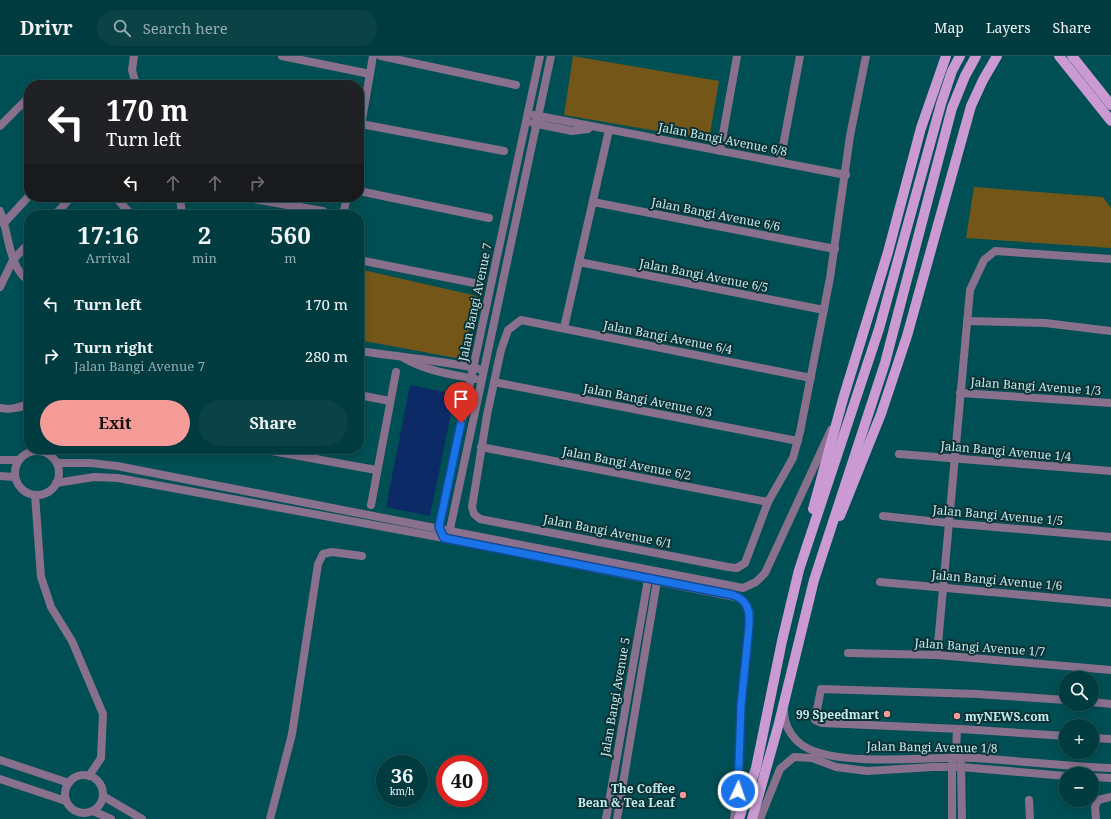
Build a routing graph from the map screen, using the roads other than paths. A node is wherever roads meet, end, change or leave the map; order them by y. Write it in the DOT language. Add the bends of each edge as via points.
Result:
graph roads {
  1 [pos="134,56"];
  2 [pos="282,56"];
  3 [pos="373,56"];
  4 [pos="381,56"];
  5 [pos="540,56"];
  6 [pos="552,56"];
  7 [pos="737,56"];
  8 [pos="800,56"];
  9 [pos="866,56"];
  10 [pos="946,56"];
  11 [pos="960,56"];
  12 [pos="976,56"];
  13 [pos="1059,56"];
  14 [pos="1072,56"];
  15 [pos="997,58"];
  16 [pos="370,74"];
  17 [pos="135,80"];
  18 [pos="516,85"];
  19 [pos="24,103"];
  20 [pos="1111,105"];
  21 [pos="364,107"];
  22 [pos="527,118"];
  23 [pos="538,120"];
  24 [pos="1111,121"];
  25 [pos="364,125"];
  26 [pos="0,126"];
  27 [pos="609,130"];
  28 [pos="504,151"];
  29 [pos="720,151"];
  30 [pos="780,162"];
  31 [pos="846,175"];
  32 [pos="364,192"];
  33 [pos="24,201"];
  34 [pos="67,202"];
  35 [pos="120,202"];
  36 [pos="271,202"];
  37 [pos="593,202"];
  38 [pos="59,210"];
  39 [pos="127,210"];
  40 [pos="317,210"];
  41 [pos="0,211"];
  42 [pos="489,218"];
  43 [pos="2,222"];
  44 [pos="24,248"];
  45 [pos="834,249"];
  46 [pos="1111,259"];
  47 [pos="13,260"];
  48 [pos="364,261"];
  49 [pos="579,262"];
  50 [pos="24,274"];
  51 [pos="474,283"];
  52 [pos="0,287"];
  53 [pos="824,310"];
  54 [pos="967,321"];
  55 [pos="564,328"];
  56 [pos="1111,331"];
  57 [pos="364,352"];
  58 [pos="403,358"];
  59 [pos="473,367"];
  60 [pos="484,370"];
  61 [pos="396,372"];
  62 [pos="471,378"];
  63 [pos="811,378"];
  64 [pos="482,381"];
  65 [pos="494,382"];
  66 [pos="960,393"];
  67 [pos="364,396"];
  68 [pos="843,399"];
  69 [pos="390,401"];
  70 [pos="1111,403"];
  71 [pos="24,406"];
  72 [pos="0,408"];
  73 [pos="798,441"];
  74 [pos="481,447"];
  75 [pos="24,454"];
  76 [pos="288,454"];
  77 [pos="899,454"];
  78 [pos="55,456"];
  79 [pos="0,460"];
  80 [pos="19,460"];
  81 [pos="954,460"];
  82 [pos="376,470"];
  83 [pos="1111,471"];
  84 [pos="0,476"];
  85 [pos="15,477"];
  86 [pos="56,483"];
  87 [pos="35,495"];
  88 [pos="768,502"];
  89 [pos="371,505"];
  90 [pos="883,516"];
  91 [pos="948,523"];
  92 [pos="439,527"];
  93 [pos="450,529"];
  94 [pos="1111,536"];
  95 [pos="444,538"];
  96 [pos="362,556"];
  97 [pos="650,570"];
  98 [pos="799,570"];
  99 [pos="659,572"];
  100 [pos="648,579"];
  101 [pos="657,580"];
  102 [pos="814,580"];
  103 [pos="880,582"];
  104 [pos="943,587"];
  105 [pos="1111,603"];
  106 [pos="848,653"];
  107 [pos="937,655"];
  108 [pos="1111,670"];
  109 [pos="1059,700"];
  110 [pos="1099,703"];
  111 [pos="784,704"];
  112 [pos="1111,704"];
  113 [pos="957,729"];
  114 [pos="1059,736"];
  115 [pos="1099,738"];
  116 [pos="1111,739"];
  117 [pos="957,756"];
  118 [pos="0,760"];
  119 [pos="952,767"];
  120 [pos="961,768"];
  121 [pos="1111,768"];
  122 [pos="1059,775"];
  123 [pos="89,776"];
  124 [pos="1099,778"];
  125 [pos="1111,778"];
  126 [pos="0,779"];
  127 [pos="69,783"];
  128 [pos="103,796"];
  129 [pos="1111,797"];
  130 [pos="1030,800"];
  131 [pos="66,801"];
  132 [pos="93,811"];
  133 [pos="111,819"];
  134 [pos="142,819"];
  135 [pos="270,819"];
  136 [pos="606,819"];
  137 [pos="617,819"];
  138 [pos="734,819"];
  139 [pos="739,819"];
  140 [pos="752,819"];
  141 [pos="760,819"];
  142 [pos="952,819"];
  143 [pos="962,819"];
  144 [pos="1030,819"];
  145 [pos="1096,819"];
  1 -- 17 [label="street" via="132,70"];
  2 -- 16 [label="street"];
  3 -- 16 [label="street"];
  4 -- 18 [label="street"];
  5 -- 22 [label="street, Jalan Bangi Avenue 7"];
  6 -- 23 [label="street, Jalan Bangi Avenue 7"];
  7 -- 29 [label="street"];
  8 -- 30 [label="street"];
  9 -- 31 [label="street" via="850,136"];
  10 -- 68 [label="main road" via="921,128 888,252"];
  11 -- 98 [label="main road" via="952,70 941,104 879,329"];
  12 -- 102 [label="main road" via="952,108 886,363"];
  13 -- 24 [label="main road"];
  14 -- 20 [label="main road"];
  15 -- 102 [label="main road" via="980,86 965,125 920,292 887,396"];
  16 -- 21 [label="street"];
  19 -- 26 [label="street"];
  22 -- 23 [label="street, Jalan Bangi Avenue 6/8"];
  22 -- 59 [label="street, Jalan Bangi Avenue 7"];
  23 -- 27 [label="street, Jalan Bangi Avenue 6/8"];
  23 -- 60 [label="street, Jalan Bangi Avenue 7"];
  25 -- 28 [label="street"];
  27 -- 29 [label="street, Jalan Bangi Avenue 6/8"];
  27 -- 37 [label="street"];
  29 -- 30 [label="street, Jalan Bangi Avenue 6/8"];
  30 -- 31 [label="street, Jalan Bangi Avenue 6/8"];
  31 -- 45 [label="street"];
  32 -- 42 [label="street"];
  33 -- 43 [label="street"];
  34 -- 38 [label="street"];
  35 -- 39 [label="street"];
  36 -- 40 [label="street"];
  37 -- 45 [label="street, Jalan Bangi Avenue 6/6"];
  37 -- 49 [label="street"];
  41 -- 43 [label="street"];
  43 -- 47 [label="street"];
  44 -- 47 [label="street"];
  45 -- 53 [label="street"];
  46 -- 54 [label="street" via="995,251 984,260 970,290"];
  47 -- 50 [label="street"];
  47 -- 52 [label="street"];
  48 -- 51 [label="street"];
  49 -- 53 [label="street, Jalan Bangi Avenue 6/5"];
  49 -- 55 [label="street"];
  53 -- 63 [label="street"];
  54 -- 56 [label="street" via="1046,323"];
  54 -- 66 [label="street"];
  55 -- 63 [label="street, Jalan Bangi Avenue 6/4"];
  55 -- 65 [label="street, Jalan Bangi Avenue 6/4" via="521,320 508,330"];
  57 -- 58 [label="street"];
  58 -- 59 [label="street"];
  58 -- 62 [label="street" via="416,365"];
  59 -- 60 [label="street"];
  59 -- 62 [label="street, Jalan Bangi Avenue 7"];
  60 -- 64 [label="street, Jalan Bangi Avenue 7"];
  61 -- 69 [label="street"];
  62 -- 64 [label="street"];
  62 -- 92 [label="street, Jalan Bangi Avenue 7"];
  63 -- 73 [label="street"];
  64 -- 93 [label="street, Jalan Bangi Avenue 7"];
  65 -- 73 [label="street, Jalan Bangi Avenue 6/3"];
  65 -- 74 [label="street"];
  66 -- 70 [label="street, Jalan Bangi Avenue 1/3"];
  66 -- 81 [label="street"];
  67 -- 69 [label="street"];
  68 -- 98 [label="main road"];
  68 -- 99 [label="street" via="816,463 760,579 751,585 735,587"];
  69 -- 82 [label="street"];
  71 -- 72 [label="street"];
  73 -- 88 [label="street" via="793,458"];
  74 -- 88 [label="street, Jalan Bangi Avenue 6/2"];
  74 -- 88 [label="street, Jalan Bangi Avenue 6/1" via="472,507 474,514 480,519 728,567 737,568 745,563"];
  75 -- 80 [label="street"];
  76 -- 82 [label="street"];
  77 -- 81 [label="street, Jalan Bangi Avenue 1/4"];
  78 -- 86 [label="street" via="59,473"];
  78 -- 92 [label="street"];
  79 -- 80 [label="street"];
  80 -- 85 [label="street" via="15,468"];
  81 -- 83 [label="street, Jalan Bangi Avenue 1/4"];
  81 -- 91 [label="street"];
  82 -- 89 [label="street"];
  84 -- 85 [label="street"];
  85 -- 87 [label="street" via="20,487"];
  86 -- 87 [label="street" via="47,492"];
  86 -- 95 [label="street" via="94,477 118,478"];
  87 -- 123 [label="street" via="41,577 51,607 72,641 103,714 101,758"];
  90 -- 91 [label="street, Jalan Bangi Avenue 1/5"];
  91 -- 94 [label="street, Jalan Bangi Avenue 1/5"];
  91 -- 104 [label="street"];
  92 -- 93 [label="street"];
  92 -- 95 [label="street"];
  93 -- 95 [label="street, Jalan Bangi Avenue 7"];
  93 -- 97 [label="street"];
  95 -- 100 [label="street"];
  96 -- 135 [label="street" via="332,552 323,554 318,564 292,734"];
  97 -- 99 [label="street"];
  97 -- 100 [label="street, Jalan Bangi Avenue 5"];
  98 -- 139 [label="main road" via="756,768"];
  99 -- 101 [label="street, Jalan Bangi Avenue 5"];
  100 -- 101 [label="street"];
  100 -- 136 [label="street, Jalan Bangi Avenue 5"];
  101 -- 137 [label="street, Jalan Bangi Avenue 5"];
  101 -- 138 [label="street" via="740,598 750,613 741,706 739,782"];
  102 -- 111 [label="main road"];
  103 -- 104 [label="street, Jalan Bangi Avenue 1/6"];
  104 -- 105 [label="street, Jalan Bangi Avenue 1/6"];
  104 -- 107 [label="street"];
  106 -- 107 [label="street, Jalan Bangi Avenue 1/7"];
  107 -- 108 [label="street, Jalan Bangi Avenue 1/7"];
  109 -- 113 [label="street, Jalan Bangi Avenue 1/8" via="821,689 815,720 822,723"];
  110 -- 112 [label="street"];
  111 -- 117 [label="street, Jalan Bangi Avenue 1/8" via="784,720 792,736 800,744 825,754 865,758"];
  111 -- 140 [label="main road"];
  113 -- 114 [label="street, Jalan Bangi Avenue 1/8"];
  113 -- 117 [label="street"];
  115 -- 116 [label="street"];
  117 -- 119 [label="street"];
  117 -- 120 [label="street"];
  117 -- 121 [label="street, Jalan Bangi Avenue 1/8"];
  118 -- 127 [label="street"];
  119 -- 120 [label="street, Jalan Bangi Avenue 1/8"];
  119 -- 141 [label="street, Jalan Bangi Avenue 1/8" via="867,771 836,767 803,756 794,758 780,769"];
  119 -- 142 [label="street"];
  120 -- 122 [label="street, Jalan Bangi Avenue 1/8"];
  120 -- 143 [label="street"];
  123 -- 127 [label="street" via="78,776"];
  123 -- 128 [label="street" via="101,786"];
  124 -- 125 [label="street"];
  126 -- 131 [label="street"];
  127 -- 131 [label="street" via="65,791"];
  128 -- 132 [label="street"];
  128 -- 134 [label="street"];
  129 -- 145 [label="street" via="1098,800 1095,807"];
  130 -- 144 [label="street"];
  131 -- 132 [label="street" via="77,812"];
  132 -- 133 [label="street"];
}
